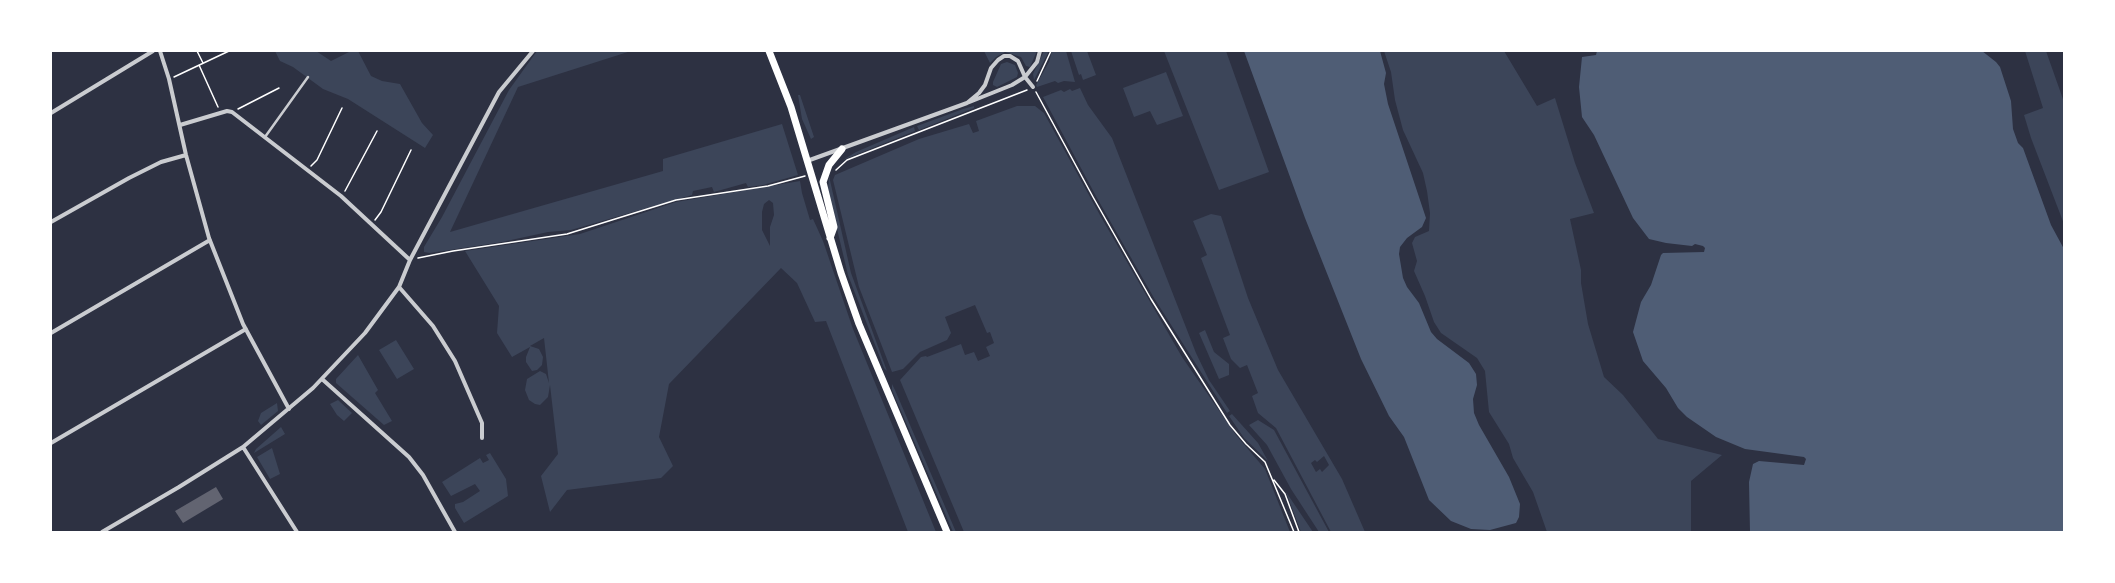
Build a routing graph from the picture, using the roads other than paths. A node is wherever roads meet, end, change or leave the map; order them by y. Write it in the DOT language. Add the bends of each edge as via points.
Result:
graph roads {
  1 [pos="153,51"];
  2 [pos="160,51"];
  3 [pos="533,51"];
  4 [pos="769,51"];
  5 [pos="1040,51"];
  6 [pos="308,77"];
  7 [pos="1025,78"];
  8 [pos="1034,87"];
  9 [pos="967,103"];
  10 [pos="51,113"];
  11 [pos="180,125"];
  12 [pos="265,137"];
  13 [pos="842,149"];
  14 [pos="186,155"];
  15 [pos="807,161"];
  16 [pos="51,222"];
  17 [pos="830,238"];
  18 [pos="210,240"];
  19 [pos="410,260"];
  20 [pos="398,287"];
  21 [pos="246,329"];
  22 [pos="51,333"];
  23 [pos="322,379"];
  24 [pos="289,409"];
  25 [pos="482,438"];
  26 [pos="51,443"];
  27 [pos="243,447"];
  28 [pos="102,532"];
  29 [pos="296,532"];
  30 [pos="455,532"];
  31 [pos="946,532"];
  1 -- 10 [label="street"];
  2 -- 11 [label="street"];
  3 -- 19 [label="street" via="499,92"];
  4 -- 15 [label="main road" via="791,107"];
  5 -- 7 [label="street" via="1037,62"];
  6 -- 12 [label="lane"];
  7 -- 8 [label="street"];
  7 -- 9 [label="street"];
  7 -- 9 [label="street" via="1018,61 1010,56 1004,56 991,68 979,93"];
  9 -- 13 [label="street"];
  11 -- 12 [label="street" via="232,112"];
  11 -- 14 [label="street"];
  12 -- 19 [label="street" via="341,196"];
  13 -- 15 [label="street"];
  13 -- 17 [label="main road" via="829,165 823,182 834,227"];
  14 -- 16 [label="street" via="162,162 129,178"];
  14 -- 18 [label="street"];
  15 -- 17 [label="main road"];
  17 -- 31 [label="main road" via="859,324"];
  18 -- 21 [label="street"];
  18 -- 22 [label="street"];
  19 -- 20 [label="street"];
  20 -- 23 [label="street" via="368,328"];
  20 -- 25 [label="street" via="432,326 454,361 482,423"];
  21 -- 24 [label="street"];
  21 -- 26 [label="street"];
  23 -- 24 [label="street"];
  23 -- 30 [label="street" via="409,458 427,481"];
  24 -- 27 [label="street"];
  27 -- 28 [label="street"];
  27 -- 29 [label="street"];
}
